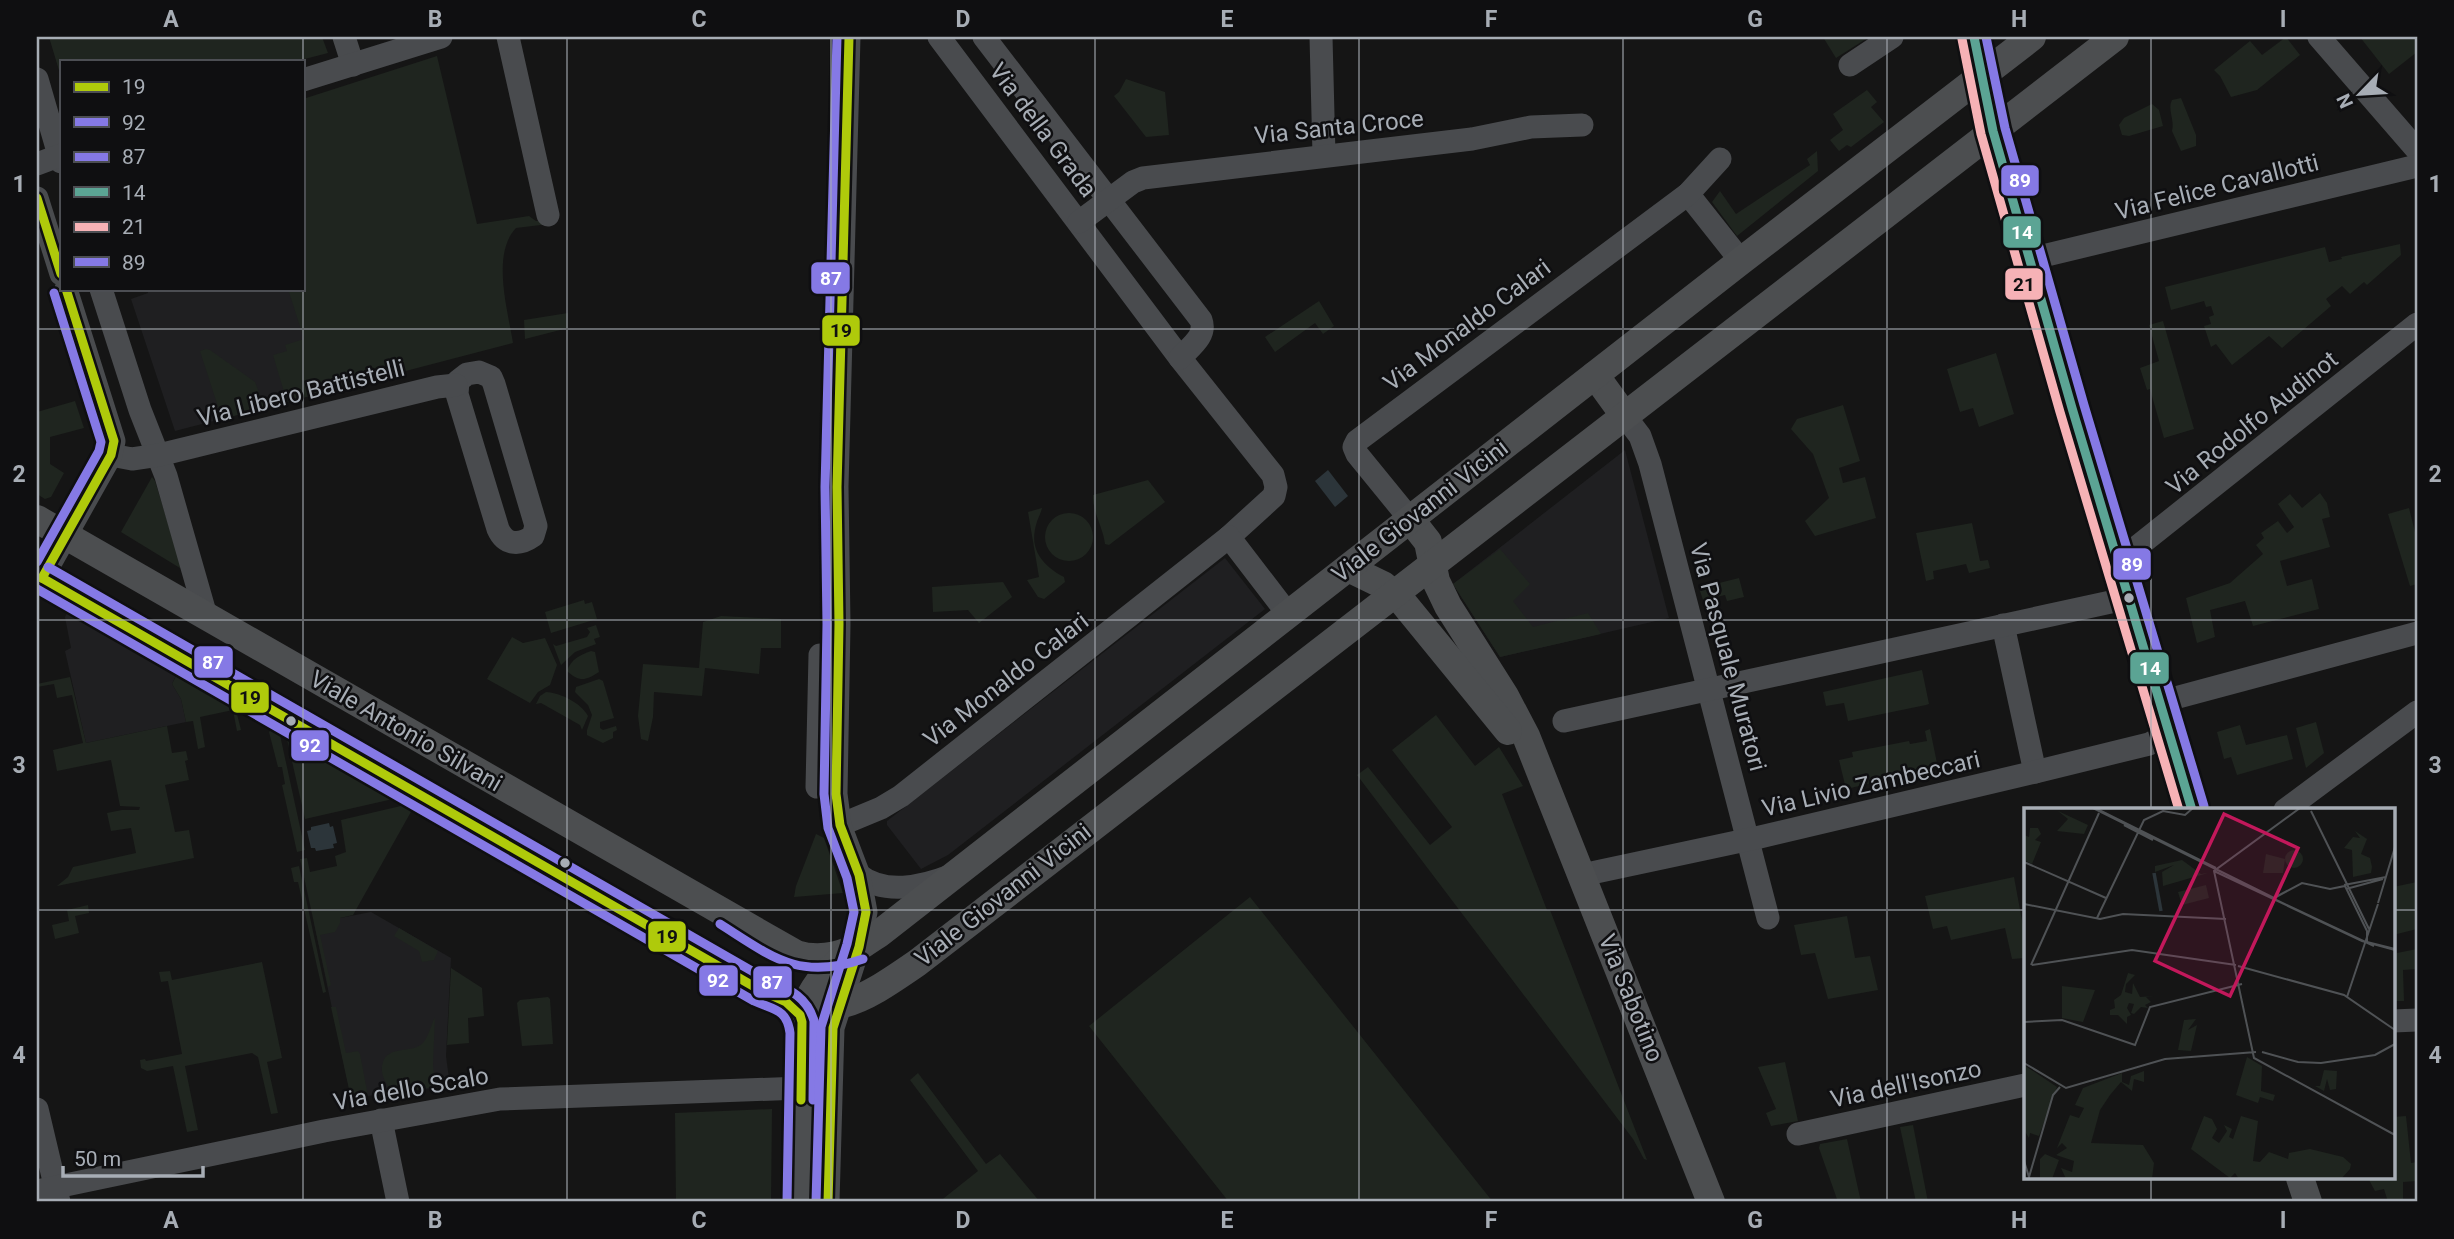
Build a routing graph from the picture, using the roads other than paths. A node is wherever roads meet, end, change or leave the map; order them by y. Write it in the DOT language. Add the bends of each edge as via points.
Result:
graph roads {
  1 [pos="344,37"];
  2 [pos="441,37"];
  3 [pos="508,37"];
  4 [pos="849,37"];
  5 [pos="939,37"];
  6 [pos="984,37"];
  7 [pos="1321,37"];
  8 [pos="1892,37"];
  9 [pos="1974,37"];
  10 [pos="2032,37"];
  11 [pos="2115,37"];
  12 [pos="2319,37"];
  13 [pos="353,65"];
  14 [pos="1850,65"];
  15 [pos="1982,76"];
  16 [pos="37,79"];
  17 [pos="304,80"];
  18 [pos="1582,125"];
  19 [pos="1993,131"];
  20 [pos="2417,150"];
  21 [pos="60,155"];
  22 [pos="1324,155"];
  23 [pos="60,158"];
  24 [pos="1720,159"];
  25 [pos="37,164"];
  26 [pos="2417,166"];
  27 [pos="1688,194"];
  28 [pos="37,198"];
  29 [pos="1109,200"];
  30 [pos="548,215"];
  31 [pos="1079,222"];
  32 [pos="2030,259"];
  33 [pos="1741,261"];
  34 [pos="60,271"];
  35 [pos="66,290"];
  36 [pos="101,290"];
  37 [pos="2417,324"];
  38 [pos="1180,358"];
  39 [pos="1594,375"];
  40 [pos="456,385"];
  41 [pos="1624,415"];
  42 [pos="111,455"];
  43 [pos="159,455"];
  44 [pos="1276,484"];
  45 [pos="37,519"];
  46 [pos="1410,519"];
  47 [pos="66,535"];
  48 [pos="1229,537"];
  49 [pos="2119,562"];
  50 [pos="1433,563"];
  51 [pos="1348,568"];
  52 [pos="40,577"];
  53 [pos="1393,593"];
  54 [pos="2129,598"];
  55 [pos="1288,614"];
  56 [pos="206,616"];
  57 [pos="2003,625"];
  58 [pos="2417,633"];
  59 [pos="1709,690"];
  60 [pos="2160,702"];
  61 [pos="2417,712"];
  62 [pos="1564,721"];
  63 [pos="2169,733"];
  64 [pos="2035,772"];
  65 [pos="1550,794"];
  66 [pos="2191,808"];
  67 [pos="2288,808"];
  68 [pos="841,825"];
  69 [pos="1749,839"];
  70 [pos="859,874"];
  71 [pos="955,874"];
  72 [pos="1582,875"];
  73 [pos="1768,918"];
  74 [pos="859,947"];
  75 [pos="840,1005"];
  76 [pos="800,1011"];
  77 [pos="2417,1020"];
  78 [pos="2394,1021"];
  79 [pos="2024,1085"];
  80 [pos="801,1088"];
  81 [pos="37,1109"];
  82 [pos="381,1120"];
  83 [pos="1798,1134"];
  84 [pos="2301,1180"];
  85 [pos="51,1194"];
  86 [pos="398,1202"];
  87 [pos="799,1202"];
  88 [pos="828,1202"];
  89 [pos="1711,1202"];
  90 [pos="2308,1202"];
  1 -- 13 [label="street"];
  2 -- 13 [label="street"];
  3 -- 30 [label="street"];
  4 -- 68 [label="street" via="838,474 839,624 827,781"];
  5 -- 31 [label="street, Via della Grada"];
  6 -- 29 [label="street, Via della Grada"];
  7 -- 22 [label="street"];
  8 -- 14 [label="street"];
  9 -- 15 [label="street"];
  10 -- 15 [label="main road, Viale Giovanni Vicini"];
  11 -- 19 [label="main road, Viale Giovanni Vicini"];
  12 -- 20 [label="street"];
  13 -- 17 [label="street"];
  15 -- 19 [label="main road"];
  15 -- 33 [label="main road, Viale Giovanni Vicini"];
  16 -- 21 [label="street"];
  18 -- 22 [label="street, Via Santa Croce" via="1531,127 1472,139"];
  19 -- 32 [label="main road"];
  19 -- 41 [label="main road, Viale Giovanni Vicini"];
  22 -- 29 [label="street, Via Santa Croce" via="1143,178"];
  23 -- 25 [label="street"];
  24 -- 27 [label="street, Via Monaldo Calari"];
  26 -- 32 [label="street, Via Felice Cavallotti"];
  27 -- 33 [label="street"];
  27 -- 46 [label="street, Via Monaldo Calari" via="1357,441 1357,454"];
  28 -- 34 [label="street"];
  29 -- 31 [label="street, Via della Grada"];
  29 -- 38 [label="street, Via della Grada" via="1203,326 1201,335"];
  31 -- 38 [label="street, Via della Grada"];
  32 -- 49 [label="main road"];
  33 -- 39 [label="main road, Viale Giovanni Vicini"];
  35 -- 42 [label="street" via="113,432"];
  36 -- 43 [label="street"];
  37 -- 49 [label="street, Via Rodolfo Audinot"];
  38 -- 44 [label="street, Via della Grada" via="1271,471"];
  39 -- 41 [label="main road"];
  39 -- 46 [label="main road, Viale Giovanni Vicini"];
  40 -- 40 [label="street, Via Libero Battistelli" via="501,535 509,542 528,540 536,526 491,377 474,373"];
  40 -- 43 [label="street, Via Libero Battistelli"];
  41 -- 50 [label="main road, Viale Giovanni Vicini"];
  41 -- 59 [label="street, Via Pasquale Muratori" via="1640,436 1650,464"];
  42 -- 43 [label="street, Via Libero Battistelli" via="132,459"];
  42 -- 47 [label="street"];
  43 -- 56 [label="street"];
  44 -- 48 [label="street, Via Monaldo Calari" via="1270,500"];
  45 -- 47 [label="main road, Viale Antonio Silvani"];
  46 -- 50 [label="main road, Via Sabotino" via="1428,542"];
  46 -- 51 [label="main road, Viale Giovanni Vicini"];
  47 -- 52 [label="street"];
  47 -- 56 [label="main road, Viale Antonio Silvani"];
  48 -- 55 [label="street"];
  48 -- 68 [label="street, Via Monaldo Calari" via="895,800"];
  49 -- 54 [label="main road"];
  50 -- 53 [label="main road, Viale Giovanni Vicini"];
  50 -- 65 [label="main road, Via Sabotino" via="1442,595 1516,715"];
  51 -- 53 [label="main road, Via Sabotino"];
  51 -- 55 [label="main road, Viale Giovanni Vicini"];
  52 -- 76 [label="main road, Viale Antonio Silvani"];
  53 -- 65 [label="main road, Via Sabotino" via="1498,717"];
  53 -- 75 [label="main road, Viale Giovanni Vicini" via="917,963 877,990"];
  54 -- 57 [label="street"];
  54 -- 60 [label="main road"];
  55 -- 71 [label="main road, Viale Giovanni Vicini"];
  56 -- 74 [label="main road, Viale Antonio Silvani" via="796,954 819,958"];
  57 -- 59 [label="street"];
  57 -- 64 [label="street"];
  58 -- 60 [label="street"];
  59 -- 62 [label="street"];
  59 -- 69 [label="street, Via Pasquale Muratori"];
  60 -- 63 [label="main road"];
  61 -- 67 [label="street"];
  63 -- 64 [label="street, Via Livio Zambeccari" via="2149,744"];
  63 -- 66 [label="main road"];
  64 -- 69 [label="street, Via Livio Zambeccari"];
  65 -- 72 [label="main road, Via Sabotino"];
  68 -- 70 [label="street"];
  69 -- 72 [label="street, Via Livio Zambeccari"];
  69 -- 73 [label="street, Via Pasquale Muratori"];
  70 -- 71 [label="street" via="893,887"];
  70 -- 74 [label="street" via="866,912"];
  71 -- 74 [label="main road, Viale Giovanni Vicini"];
  72 -- 89 [label="main road, Via Sabotino"];
  74 -- 75 [label="street"];
  74 -- 76 [label="main road, Viale Giovanni Vicini" via="821,979"];
  75 -- 76 [label="main road, Viale Giovanni Vicini"];
  75 -- 88 [label="street" via="831,1050"];
  76 -- 80 [label="main road"];
  77 -- 78 [label="street"];
  79 -- 83 [label="street, Via dell'Isonzo"];
  80 -- 82 [label="street, Via dello Scalo" via="527,1096"];
  80 -- 87 [label="main road"];
  81 -- 85 [label="street"];
  82 -- 85 [label="street, Via dello Scalo"];
  82 -- 86 [label="street"];
  84 -- 90 [label="main road"];
}
